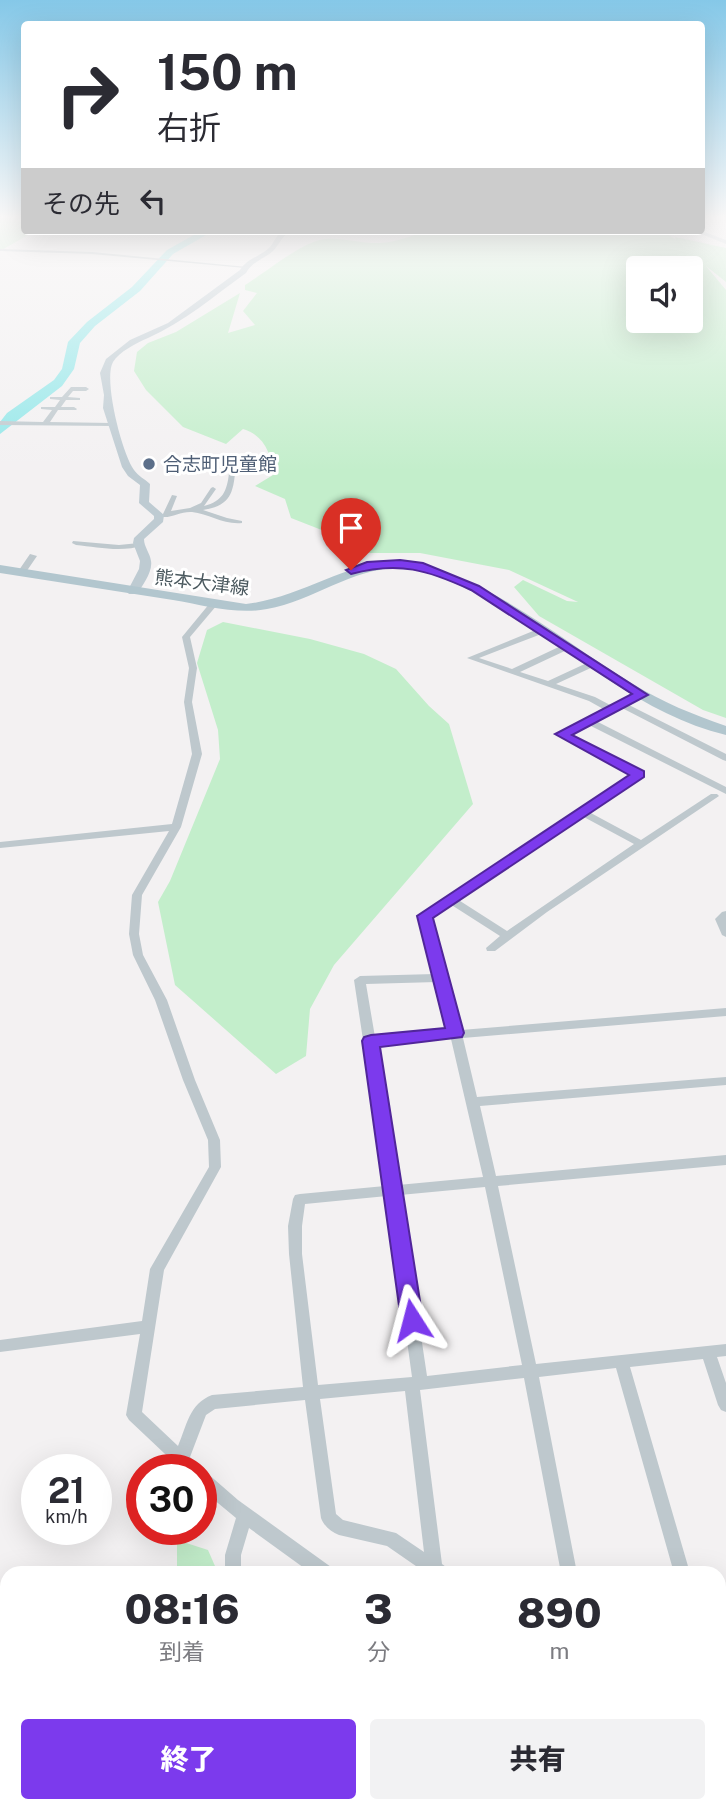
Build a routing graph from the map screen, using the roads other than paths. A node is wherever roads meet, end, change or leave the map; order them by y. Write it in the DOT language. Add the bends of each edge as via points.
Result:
graph roads {
  1 [pos="201,302"];
  2 [pos="86,389"];
  3 [pos="52,398"];
  4 [pos="65,399"];
  5 [pos="78,399"];
  6 [pos="43,408"];
  7 [pos="57,409"];
  8 [pos="74,410"];
  9 [pos="0,423"];
  10 [pos="45,424"];
  11 [pos="112,425"];
  12 [pos="232,473"];
  13 [pos="213,489"];
  14 [pos="174,496"];
  15 [pos="189,510"];
  16 [pos="162,516"];
  17 [pos="240,522"];
  18 [pos="76,543"];
  19 [pos="139,545"];
  20 [pos="33,556"];
  21 [pos="0,569"];
  22 [pos="21,573"];
  23 [pos="133,592"];
  24 [pos="214,605"];
  25 [pos="541,631"];
  26 [pos="566,647"];
  27 [pos="592,664"];
  28 [pos="512,672"];
  29 [pos="549,684"];
  30 [pos="641,695"];
  31 [pos="621,704"];
  32 [pos="611,709"];
  33 [pos="589,721"];
  34 [pos="726,732"];
  35 [pos="726,758"];
  36 [pos="726,791"];
  37 [pos="714,796"];
  38 [pos="582,812"];
  39 [pos="176,827"];
  40 [pos="642,844"];
  41 [pos="0,845"];
  42 [pos="451,900"];
  43 [pos="726,914"];
  44 [pos="726,933"];
  45 [pos="508,936"];
  46 [pos="491,948"];
  47 [pos="442,978"];
  48 [pos="726,1012"];
  49 [pos="455,1033"];
  50 [pos="371,1041"];
  51 [pos="726,1081"];
  52 [pos="471,1102"];
  53 [pos="726,1160"];
  54 [pos="488,1181"];
  55 [pos="392,1189"];
  56 [pos="147,1327"];
  57 [pos="0,1346"];
  58 [pos="726,1350"];
  59 [pos="708,1352"];
  60 [pos="621,1362"];
  61 [pos="532,1371"];
  62 [pos="416,1384"];
  63 [pos="311,1394"];
  64 [pos="726,1405"];
  65 [pos="175,1454"];
  66 [pos="190,1454"];
  67 [pos="217,1491"];
  68 [pos="245,1515"];
  69 [pos="233,1566"];
  70 [pos="315,1566"];
  71 [pos="430,1566"];
  72 [pos="436,1566"];
  73 [pos="568,1566"];
  74 [pos="680,1566"];
  1 -- 11 [label="street" via="171,325 133,342 110,359 104,373"];
  2 -- 4 [label="street" via="71,389"];
  3 -- 4 [label="street"];
  4 -- 5 [label="street"];
  4 -- 7 [label="street"];
  6 -- 7 [label="street"];
  7 -- 8 [label="street"];
  7 -- 10 [label="street"];
  9 -- 10 [label="street"];
  10 -- 11 [label="street"];
  11 -- 16 [label="street" via="127,467 145,484 142,500"];
  12 -- 15 [label="street" via="232,488 223,500 212,507"];
  13 -- 15 [label="street" via="203,504"];
  14 -- 16 [label="street"];
  15 -- 16 [label="street"];
  15 -- 17 [label="street"];
  16 -- 19 [label="street" via="139,538"];
  18 -- 19 [label="street"];
  19 -- 23 [label="street" via="145,569"];
  20 -- 22 [label="street"];
  21 -- 22 [label="main road, 熊本大津線"];
  22 -- 23 [label="main road, 熊本大津線"];
  23 -- 24 [label="main road, 熊本大津線"];
  24 -- 25 [label="main road, 熊本大津線" via="275,605 351,570 400,564 434,570 475,588"];
  24 -- 39 [label="street" via="186,636 193,668 188,702 197,754"];
  25 -- 26 [label="main road, 熊本大津線"];
  25 -- 28 [label="street" via="471,658"];
  26 -- 27 [label="main road, 熊本大津線"];
  26 -- 28 [label="street"];
  27 -- 29 [label="street"];
  27 -- 30 [label="main road, 熊本大津線"];
  28 -- 29 [label="street"];
  29 -- 32 [label="street"];
  30 -- 31 [label="street"];
  30 -- 34 [label="main road, 熊本大津線"];
  31 -- 32 [label="street"];
  31 -- 35 [label="street"];
  32 -- 33 [label="street"];
  33 -- 36 [label="street"];
  33 -- 38 [label="street" via="562,734 639,774"];
  37 -- 40 [label="street"];
  38 -- 40 [label="street"];
  38 -- 42 [label="street"];
  39 -- 41 [label="street"];
  39 -- 56 [label="street" via="136,895 134,934 138,956 161,1000 214,1140 215,1167 157,1269"];
  40 -- 45 [label="street"];
  42 -- 45 [label="street"];
  42 -- 47 [label="street" via="425,916"];
  43 -- 44 [label="street" via="720,919"];
  45 -- 46 [label="street"];
  47 -- 49 [label="street"];
  47 -- 50 [label="street" via="360,980"];
  48 -- 49 [label="street"];
  49 -- 50 [label="street"];
  49 -- 52 [label="street"];
  50 -- 55 [label="street"];
  51 -- 52 [label="street"];
  52 -- 54 [label="street"];
  53 -- 54 [label="street"];
  54 -- 55 [label="street"];
  54 -- 61 [label="street"];
  55 -- 62 [label="street" via="416,1345"];
  55 -- 63 [label="street" via="300,1199 295,1215 296,1254"];
  56 -- 57 [label="street"];
  56 -- 65 [label="street" via="134,1415"];
  58 -- 59 [label="street"];
  59 -- 60 [label="street"];
  59 -- 64 [label="street"];
  60 -- 61 [label="street"];
  60 -- 74 [label="street"];
  61 -- 62 [label="street"];
  61 -- 73 [label="street"];
  62 -- 63 [label="street"];
  62 -- 72 [label="street"];
  63 -- 66 [label="street" via="212,1402 200,1410"];
  63 -- 71 [label="street" via="330,1518 339,1527 390,1539"];
  67 -- 68 [label="street"];
  68 -- 69 [label="street"];
  68 -- 70 [label="street"];
}
